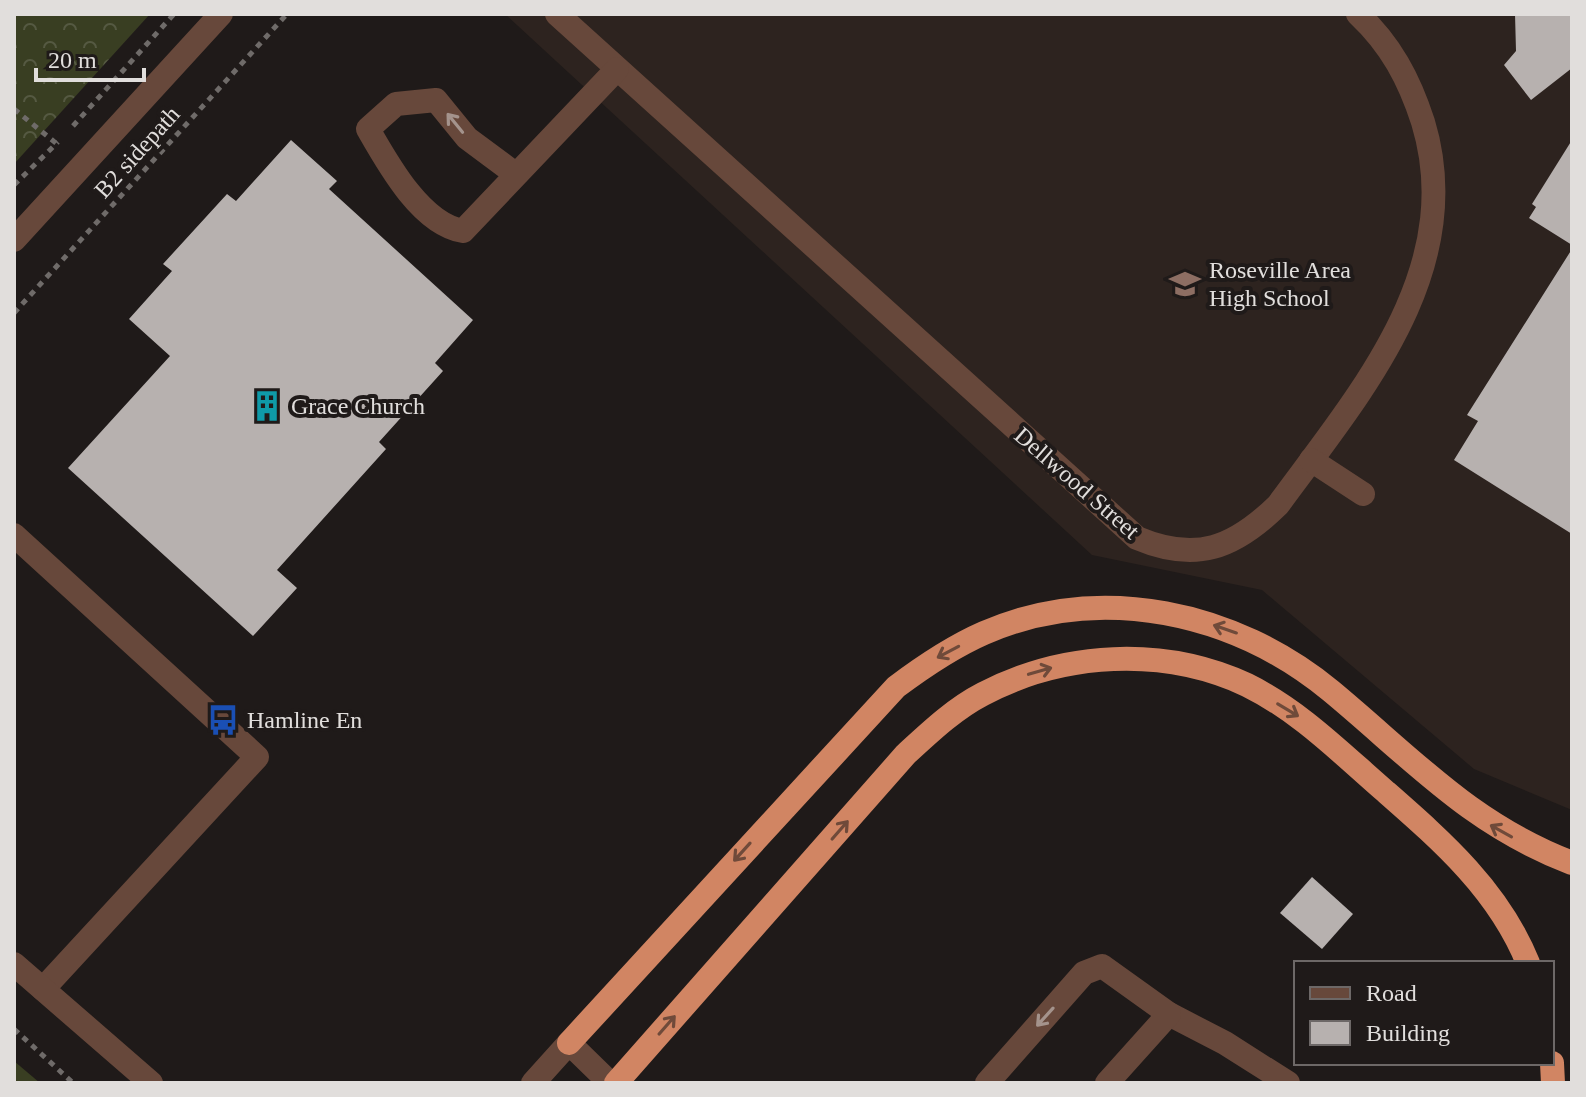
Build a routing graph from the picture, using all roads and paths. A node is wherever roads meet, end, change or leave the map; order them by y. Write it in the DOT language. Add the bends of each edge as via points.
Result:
graph roads {
  1 [pos="174,14"];
  2 [pos="221,14"];
  3 [pos="287,14"];
  4 [pos="557,14"];
  5 [pos="1358,14"];
  6 [pos="617,69"];
  7 [pos="14,109"];
  8 [pos="57,144"];
  9 [pos="514,173"];
  10 [pos="14,185"];
  11 [pos="14,240"];
  12 [pos="14,313"];
  13 [pos="1311,460"];
  14 [pos="1363,494"];
  15 [pos="14,535"];
  16 [pos="1572,863"];
  17 [pos="1527,961"];
  18 [pos="14,964"];
  19 [pos="43,989"];
  20 [pos="1169,1014"];
  21 [pos="14,1029"];
  22 [pos="569,1043"];
  23 [pos="538,1081"];
  24 [pos="73,1083"];
  25 [pos="151,1083"];
  26 [pos="613,1083"];
  27 [pos="987,1083"];
  28 [pos="1107,1083"];
  29 [pos="1288,1083"];
  1 -- 8 [label="path"];
  2 -- 11 [label="street"];
  3 -- 12 [label="path, B2 sidepath"];
  4 -- 6 [label="street, Dellwood Street"];
  5 -- 13 [label="street, Dellwood Street" via="1382,36 1411,84 1432,153 1434,220 1422,277 1399,329"];
  6 -- 9 [label="street"];
  6 -- 13 [label="street, Dellwood Street" via="1137,538 1183,551 1231,542 1278,505"];
  7 -- 8 [label="path"];
  8 -- 10 [label="path"];
  9 -- 9 [label="street, one-way" via="467,138 436,100 396,104 368,129 407,191 449,229 463,231"];
  13 -- 14 [label="street"];
  15 -- 19 [label="street" via="257,757"];
  16 -- 22 [label="highway, one-way" via="1487,823 1329,690 1252,639 1190,617 1139,608 1086,608 1035,616 973,638 896,687"];
  26 -- 17 [label="highway, one-way" via="928,734 981,695 1067,664 1119,658 1197,667 1247,685 1303,719 1449,847 1492,897"];
  18 -- 19 [label="street"];
  19 -- 25 [label="street"];
  20 -- 27 [label="street, one-way" via="1102,966 1084,973"];
  20 -- 28 [label="street"];
  20 -- 29 [label="street"];
  21 -- 24 [label="path"];
  22 -- 23 [label="street"];
  22 -- 26 [label="street"];
}
